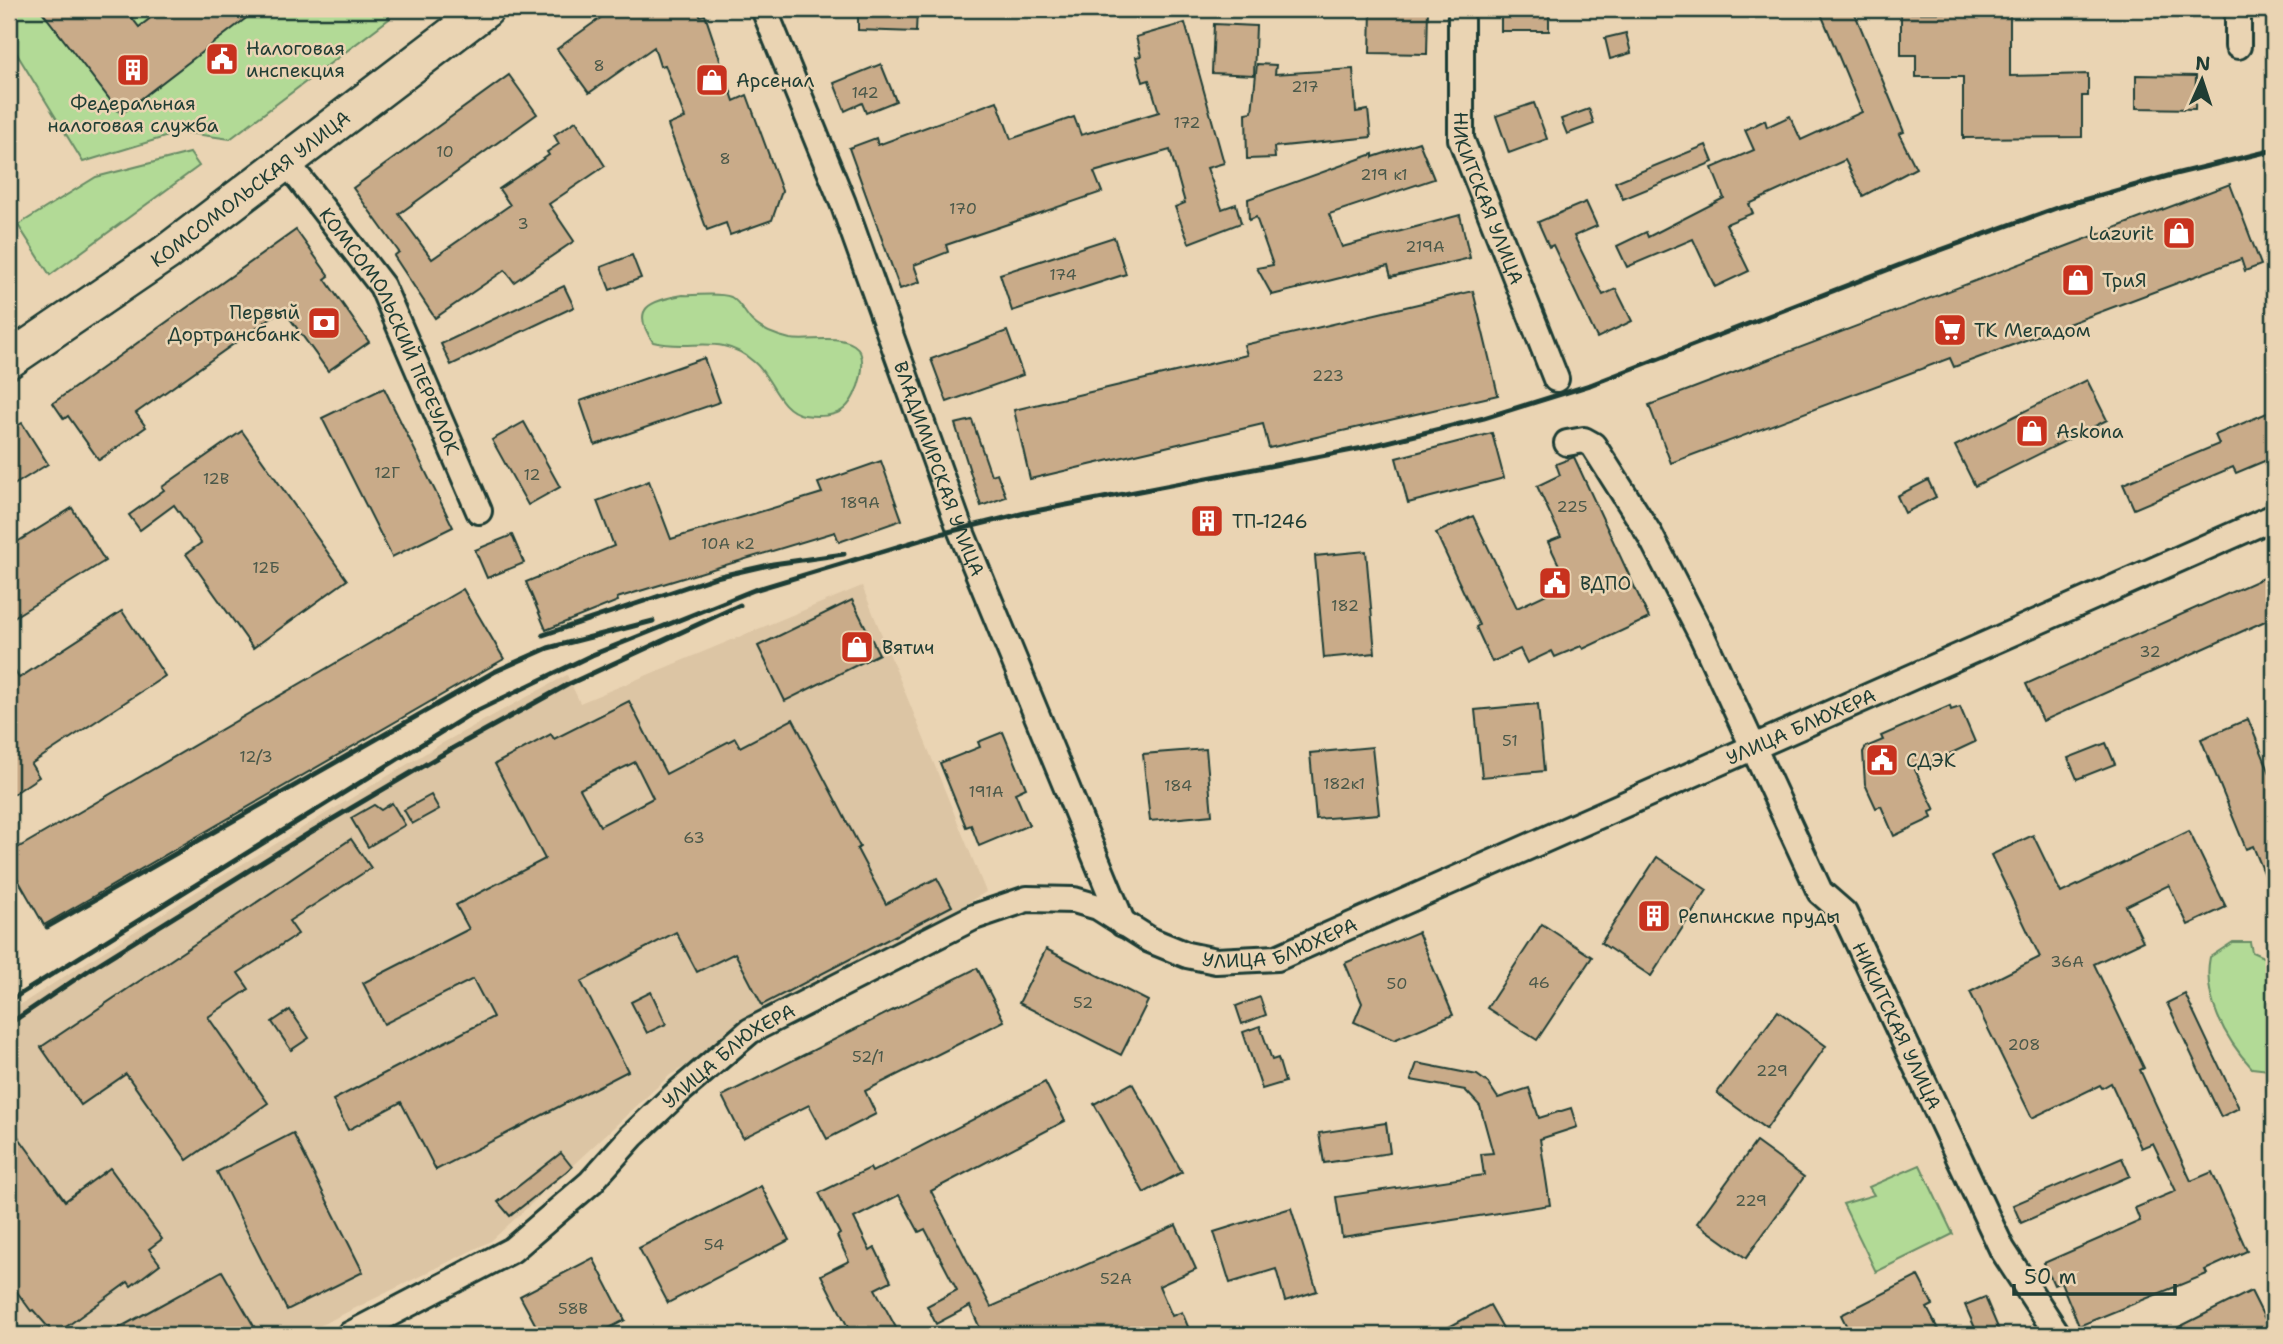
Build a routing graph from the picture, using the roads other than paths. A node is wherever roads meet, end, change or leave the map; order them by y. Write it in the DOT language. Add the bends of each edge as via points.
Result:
graph roads {
  1 [pos="486,9"];
  2 [pos="764,9"];
  3 [pos="1461,9"];
  4 [pos="2238,9"];
  5 [pos="2238,46"];
  6 [pos="286,161"];
  7 [pos="9,360"];
  8 [pos="1556,379"];
  9 [pos="1567,443"];
  10 [pos="479,511"];
  11 [pos="2274,517"];
  12 [pos="1751,748"];
  13 [pos="1123,924"];
  14 [pos="349,1335"];
  15 [pos="2058,1335"];
  1 -- 6 [label="main road, КОМСОМОЛЬСКАЯ УЛИЦА"];
  2 -- 13 [label="street, ВЛАДИМИРСКАЯ УЛИЦА" via="843,202 960,529"];
  3 -- 8 [label="street, НИКИТСКАЯ УЛИЦА" via="1461,139"];
  4 -- 5 [label="street"];
  6 -- 7 [label="main road, КОМСОМОЛЬСКАЯ УЛИЦА" via="160,257"];
  6 -- 10 [label="street, КОМСОМОЛЬСКИЙ ПЕРЕУЛОК" via="382,286"];
  9 -- 12 [label="street, НИКИТСКАЯ УЛИЦА" via="1584,440 1593,445 1650,535 1702,636"];
  11 -- 12 [label="street, УЛИЦА БЛЮХЕРА"];
  12 -- 13 [label="street, УЛИЦА БЛЮХЕРА" via="1277,958 1216,961 1186,955"];
  12 -- 15 [label="street, НИКИТСКАЯ УЛИЦА" via="1820,892 1844,913 2002,1249"];
  13 -- 14 [label="street, УЛИЦА БЛЮХЕРА" via="1097,907 1074,900 1027,899 1002,906 750,1031 674,1096 582,1191 512,1250"];
}
